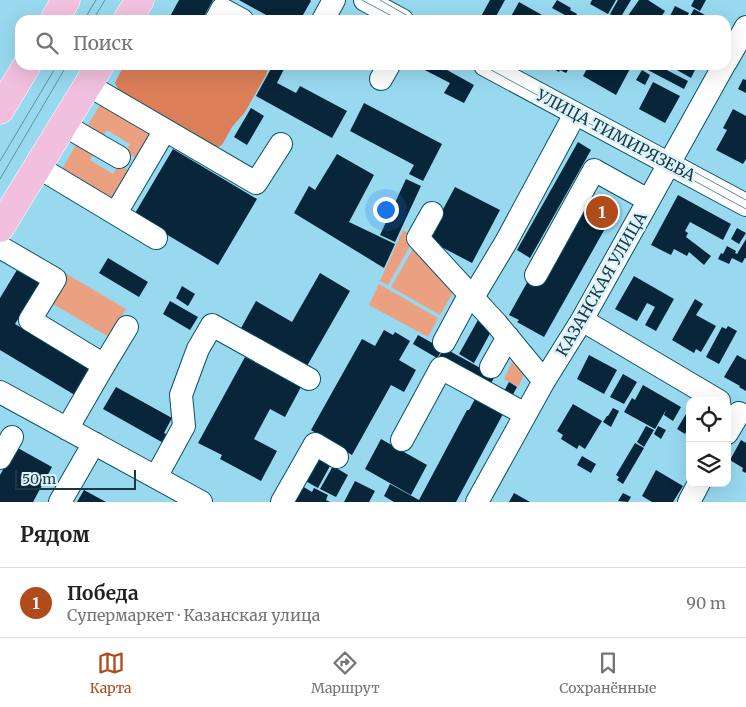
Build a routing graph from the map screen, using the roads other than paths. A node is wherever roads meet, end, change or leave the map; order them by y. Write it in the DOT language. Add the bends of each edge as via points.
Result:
graph roads {
  1 [pos="66,0"];
  2 [pos="140,0"];
  3 [pos="318,0"];
  4 [pos="334,0"];
  5 [pos="365,0"];
  6 [pos="57,15"];
  7 [pos="131,15"];
  8 [pos="219,15"];
  9 [pos="233,15"];
  10 [pos="310,15"];
  11 [pos="326,15"];
  12 [pos="393,15"];
  13 [pos="746,26"];
  14 [pos="731,52"];
  15 [pos="24,70"];
  16 [pos="494,70"];
  17 [pos="721,70"];
  18 [pos="94,75"];
  19 [pos="0,110"];
  20 [pos="575,114"];
  21 [pos="64,125"];
  22 [pos="165,130"];
  23 [pos="281,144"];
  24 [pos="119,157"];
  25 [pos="668,164"];
  26 [pos="38,167"];
  27 [pos="648,200"];
  28 [pos="746,206"];
  29 [pos="116,213"];
  30 [pos="432,213"];
  31 [pos="0,228"];
  32 [pos="156,238"];
  33 [pos="0,247"];
  34 [pos="536,276"];
  35 [pos="472,297"];
  36 [pos="582,320"];
  37 [pos="127,326"];
  38 [pos="508,337"];
  39 [pos="444,342"];
  40 [pos="104,365"];
  41 [pos="491,368"];
  42 [pos="309,379"];
  43 [pos="544,381"];
  44 [pos="0,392"];
  45 [pos="712,397"];
  46 [pos="737,412"];
  47 [pos="525,414"];
  48 [pos="731,425"];
  49 [pos="67,429"];
  50 [pos="12,437"];
  51 [pos="402,440"];
  52 [pos="94,443"];
  53 [pos="337,457"];
  54 [pos="0,458"];
  55 [pos="156,477"];
  56 [pos="697,487"];
  57 [pos="60,502"];
  58 [pos="201,502"];
  59 [pos="282,502"];
  60 [pos="477,502"];
  61 [pos="689,502"];
  1 -- 6 [label="main road"];
  2 -- 7 [label="main road"];
  3 -- 10 [label="street"];
  4 -- 11 [label="street"];
  5 -- 12 [label="street"];
  8 -- 9 [label="street" via="222,9"];
  13 -- 14 [label="street, КАЗАНСКАЯ УЛИЦА"];
  15 -- 19 [label="main road"];
  16 -- 20 [label="street, УЛИЦА ТИМИРЯЗЕВА"];
  17 -- 25 [label="street, КАЗАНСКАЯ УЛИЦА"];
  18 -- 21 [label="main road"];
  18 -- 22 [label="street"];
  20 -- 25 [label="street, УЛИЦА ТИМИРЯЗЕВА"];
  20 -- 35 [label="street" via="506,242"];
  21 -- 24 [label="street"];
  21 -- 26 [label="main road"];
  22 -- 23 [label="street" via="256,183"];
  22 -- 29 [label="street"];
  25 -- 27 [label="street, КАЗАНСКАЯ УЛИЦА"];
  25 -- 28 [label="street, УЛИЦА ТИМИРЯЗЕВА"];
  26 -- 29 [label="street"];
  26 -- 31 [label="main road"];
  27 -- 34 [label="street" via="594,170"];
  27 -- 36 [label="street, КАЗАНСКАЯ УЛИЦА"];
  29 -- 32 [label="street"];
  30 -- 35 [label="street" via="418,238"];
  33 -- 40 [label="street" via="55,279 30,320"];
  35 -- 38 [label="street"];
  35 -- 39 [label="street" via="465,303"];
  36 -- 43 [label="street, КАЗАНСКАЯ УЛИЦА"];
  36 -- 45 [label="street"];
  37 -- 40 [label="street"];
  38 -- 41 [label="street"];
  38 -- 43 [label="street"];
  40 -- 49 [label="street"];
  42 -- 55 [label="street" via="212,325 198,350 181,395 184,426"];
  43 -- 47 [label="street, КАЗАНСКАЯ УЛИЦА"];
  44 -- 49 [label="street"];
  46 -- 48 [label="street"];
  47 -- 51 [label="street" via="441,368"];
  47 -- 60 [label="street, КАЗАНСКАЯ УЛИЦА"];
  49 -- 52 [label="street"];
  50 -- 54 [label="street"];
  52 -- 55 [label="street"];
  52 -- 57 [label="street"];
  53 -- 59 [label="street" via="315,444"];
  55 -- 58 [label="street"];
  56 -- 61 [label="street"];
}
